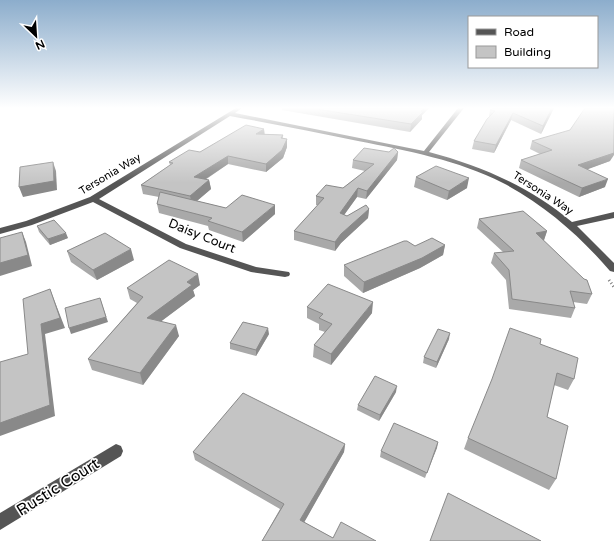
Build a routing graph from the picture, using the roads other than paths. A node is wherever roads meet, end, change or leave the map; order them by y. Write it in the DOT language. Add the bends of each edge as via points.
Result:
graph roads {
  1 [pos="198,133"];
  2 [pos="329,133"];
  3 [pos="441,133"];
  4 [pos="426,152"];
  5 [pos="93,199"];
  6 [pos="614,215"];
  7 [pos="572,225"];
  8 [pos="0,231"];
  9 [pos="614,268"];
  10 [pos="285,274"];
  11 [pos="116,451"];
  12 [pos="0,522"];
  1 -- 5 [label="street, Tersonia Way"];
  2 -- 4 [label="street, Tersonia Way"];
  3 -- 4 [label="street"];
  4 -- 7 [label="street, Tersonia Way" via="501,179 524,191"];
  5 -- 8 [label="street, Tersonia Way"];
  5 -- 10 [label="street, Daisy Court" via="183,246 255,270"];
  6 -- 7 [label="street"];
  7 -- 9 [label="street, Tersonia Way"];
  11 -- 12 [label="street, Rustic Court"];
}
